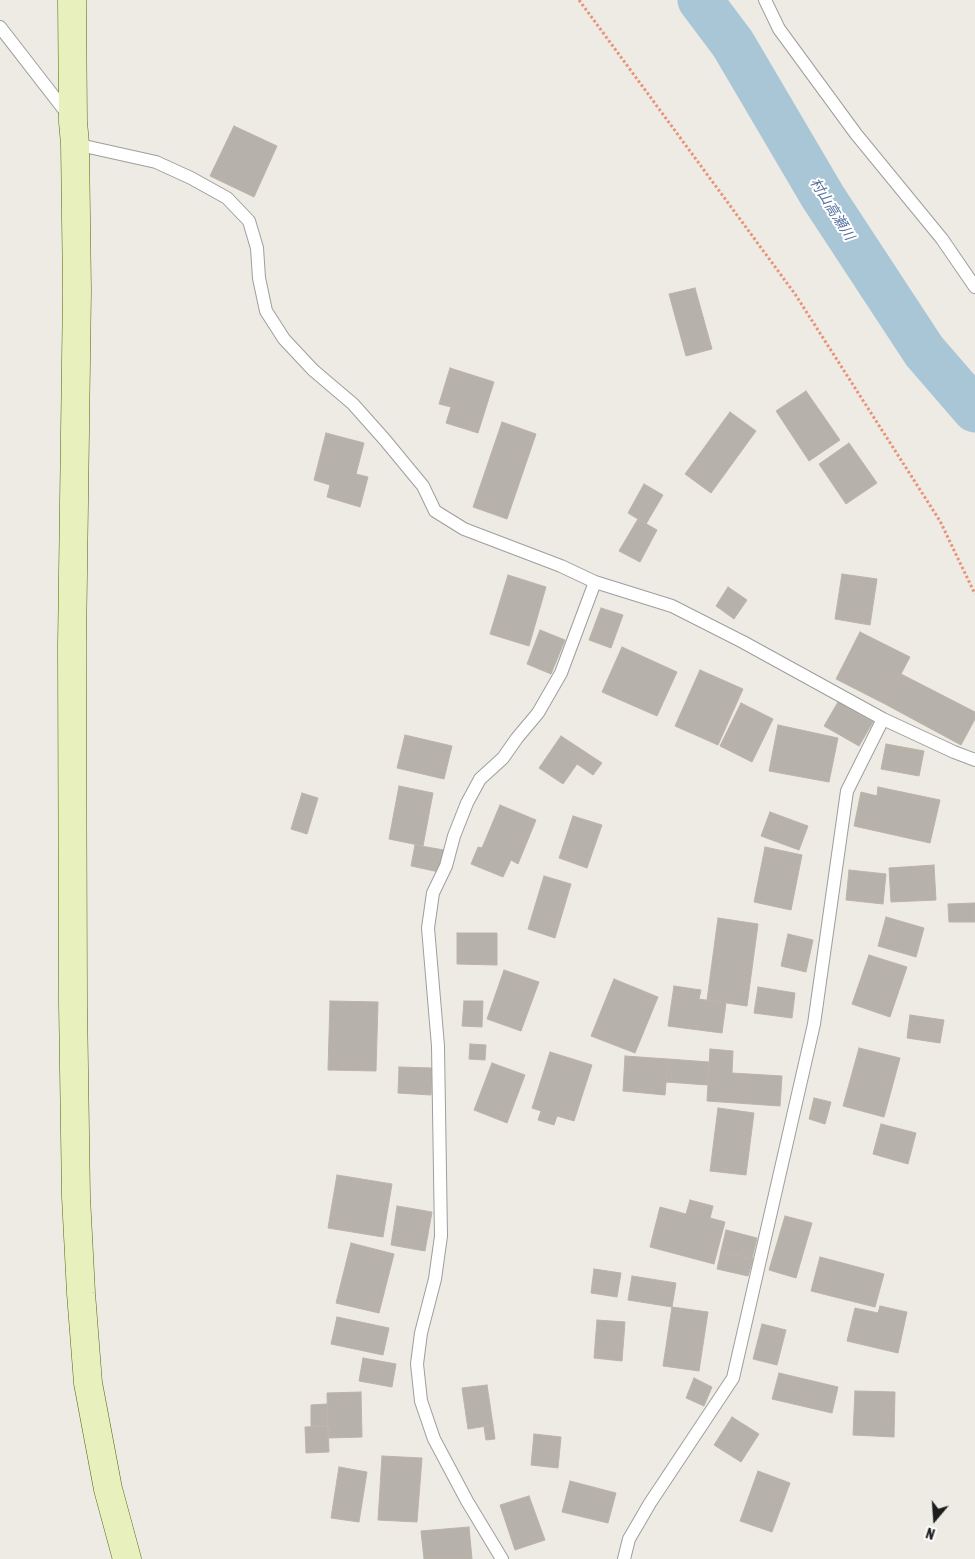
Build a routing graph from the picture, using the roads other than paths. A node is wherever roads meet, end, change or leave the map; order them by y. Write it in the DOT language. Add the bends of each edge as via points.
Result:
graph roads {
  1 [pos="72,0"];
  2 [pos="765,0"];
  3 [pos="0,27"];
  4 [pos="74,133"];
  5 [pos="975,286"];
  6 [pos="595,582"];
  7 [pos="883,719"];
  8 [pos="975,760"];
  9 [pos="127,1559"];
  10 [pos="502,1559"];
  11 [pos="624,1559"];
  1 -- 4 [label="street"];
  2 -- 5 [label="lane" via="779,29 856,134 942,239"];
  3 -- 4 [label="lane"];
  4 -- 6 [label="lane" via="156,162 228,198 248,220 257,248 266,311 284,339 313,370 354,404 423,486 435,511 464,529"];
  4 -- 9 [label="street" via="78,290 72,645 76,1197 88,1383 108,1489"];
  6 -- 7 [label="lane" via="672,606"];
  6 -- 10 [label="lane" via="561,673 538,713 503,758 480,779 468,803 433,893 428,928 438,1046 441,1236 417,1364 421,1401 434,1439"];
  7 -- 8 [label="lane"];
  7 -- 11 [label="lane" via="847,791 814,1024 733,1378 650,1503 629,1539"];
}
